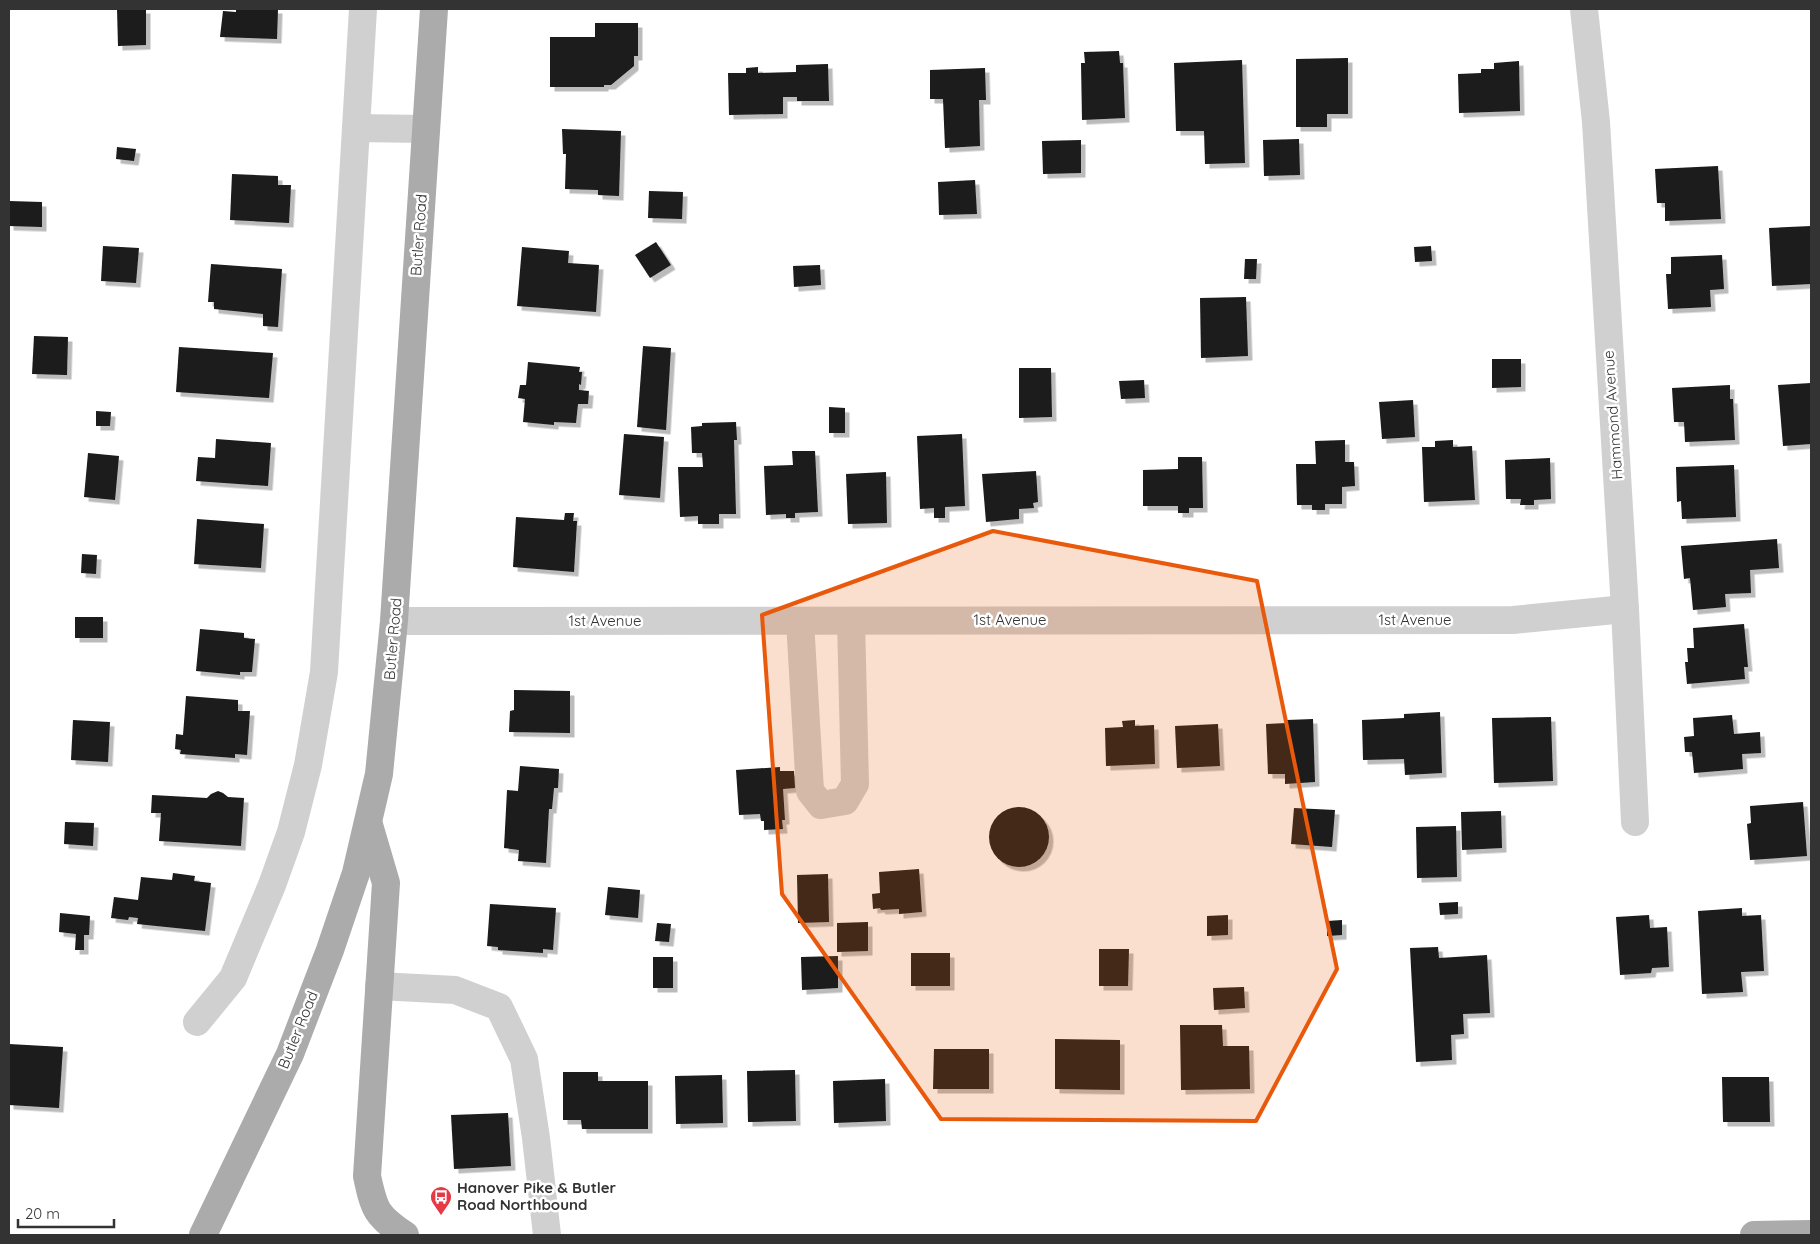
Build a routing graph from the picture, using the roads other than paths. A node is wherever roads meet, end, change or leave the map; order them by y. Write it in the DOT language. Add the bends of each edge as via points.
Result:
graph roads {
  1 [pos="363,9"];
  2 [pos="434,9"];
  3 [pos="1584,9"];
  4 [pos="356,128"];
  5 [pos="425,129"];
  6 [pos="1625,609"];
  7 [pos="800,620"];
  8 [pos="852,620"];
  9 [pos="394,621"];
  10 [pos="1636,822"];
  11 [pos="369,824"];
  12 [pos="379,986"];
  13 [pos="196,1022"];
  14 [pos="1811,1234"];
  15 [pos="203,1235"];
  16 [pos="406,1235"];
  17 [pos="547,1235"];
  18 [pos="1754,1235"];
  1 -- 4 [label="street"];
  2 -- 5 [label="main road, Butler Road"];
  3 -- 6 [label="street, Hammond Avenue" via="1596,122"];
  4 -- 5 [label="street"];
  4 -- 13 [label="street" via="324,672 308,764 291,832 233,978"];
  5 -- 9 [label="main road, Butler Road"];
  6 -- 8 [label="street, 1st Avenue" via="1513,620"];
  6 -- 10 [label="street, Hammond Avenue"];
  7 -- 8 [label="street, 1st Avenue"];
  7 -- 8 [label="street" via="810,791 821,805 844,801 855,784"];
  7 -- 9 [label="street, 1st Avenue"];
  9 -- 11 [label="main road, Butler Road" via="379,774"];
  11 -- 12 [label="main road" via="386,883"];
  11 -- 15 [label="main road, Butler Road" via="353,881 290,1054"];
  12 -- 16 [label="main road" via="367,1176 379,1215"];
  12 -- 17 [label="street" via="456,990 499,1007 524,1059"];
  14 -- 18 [label="main road"];
}
